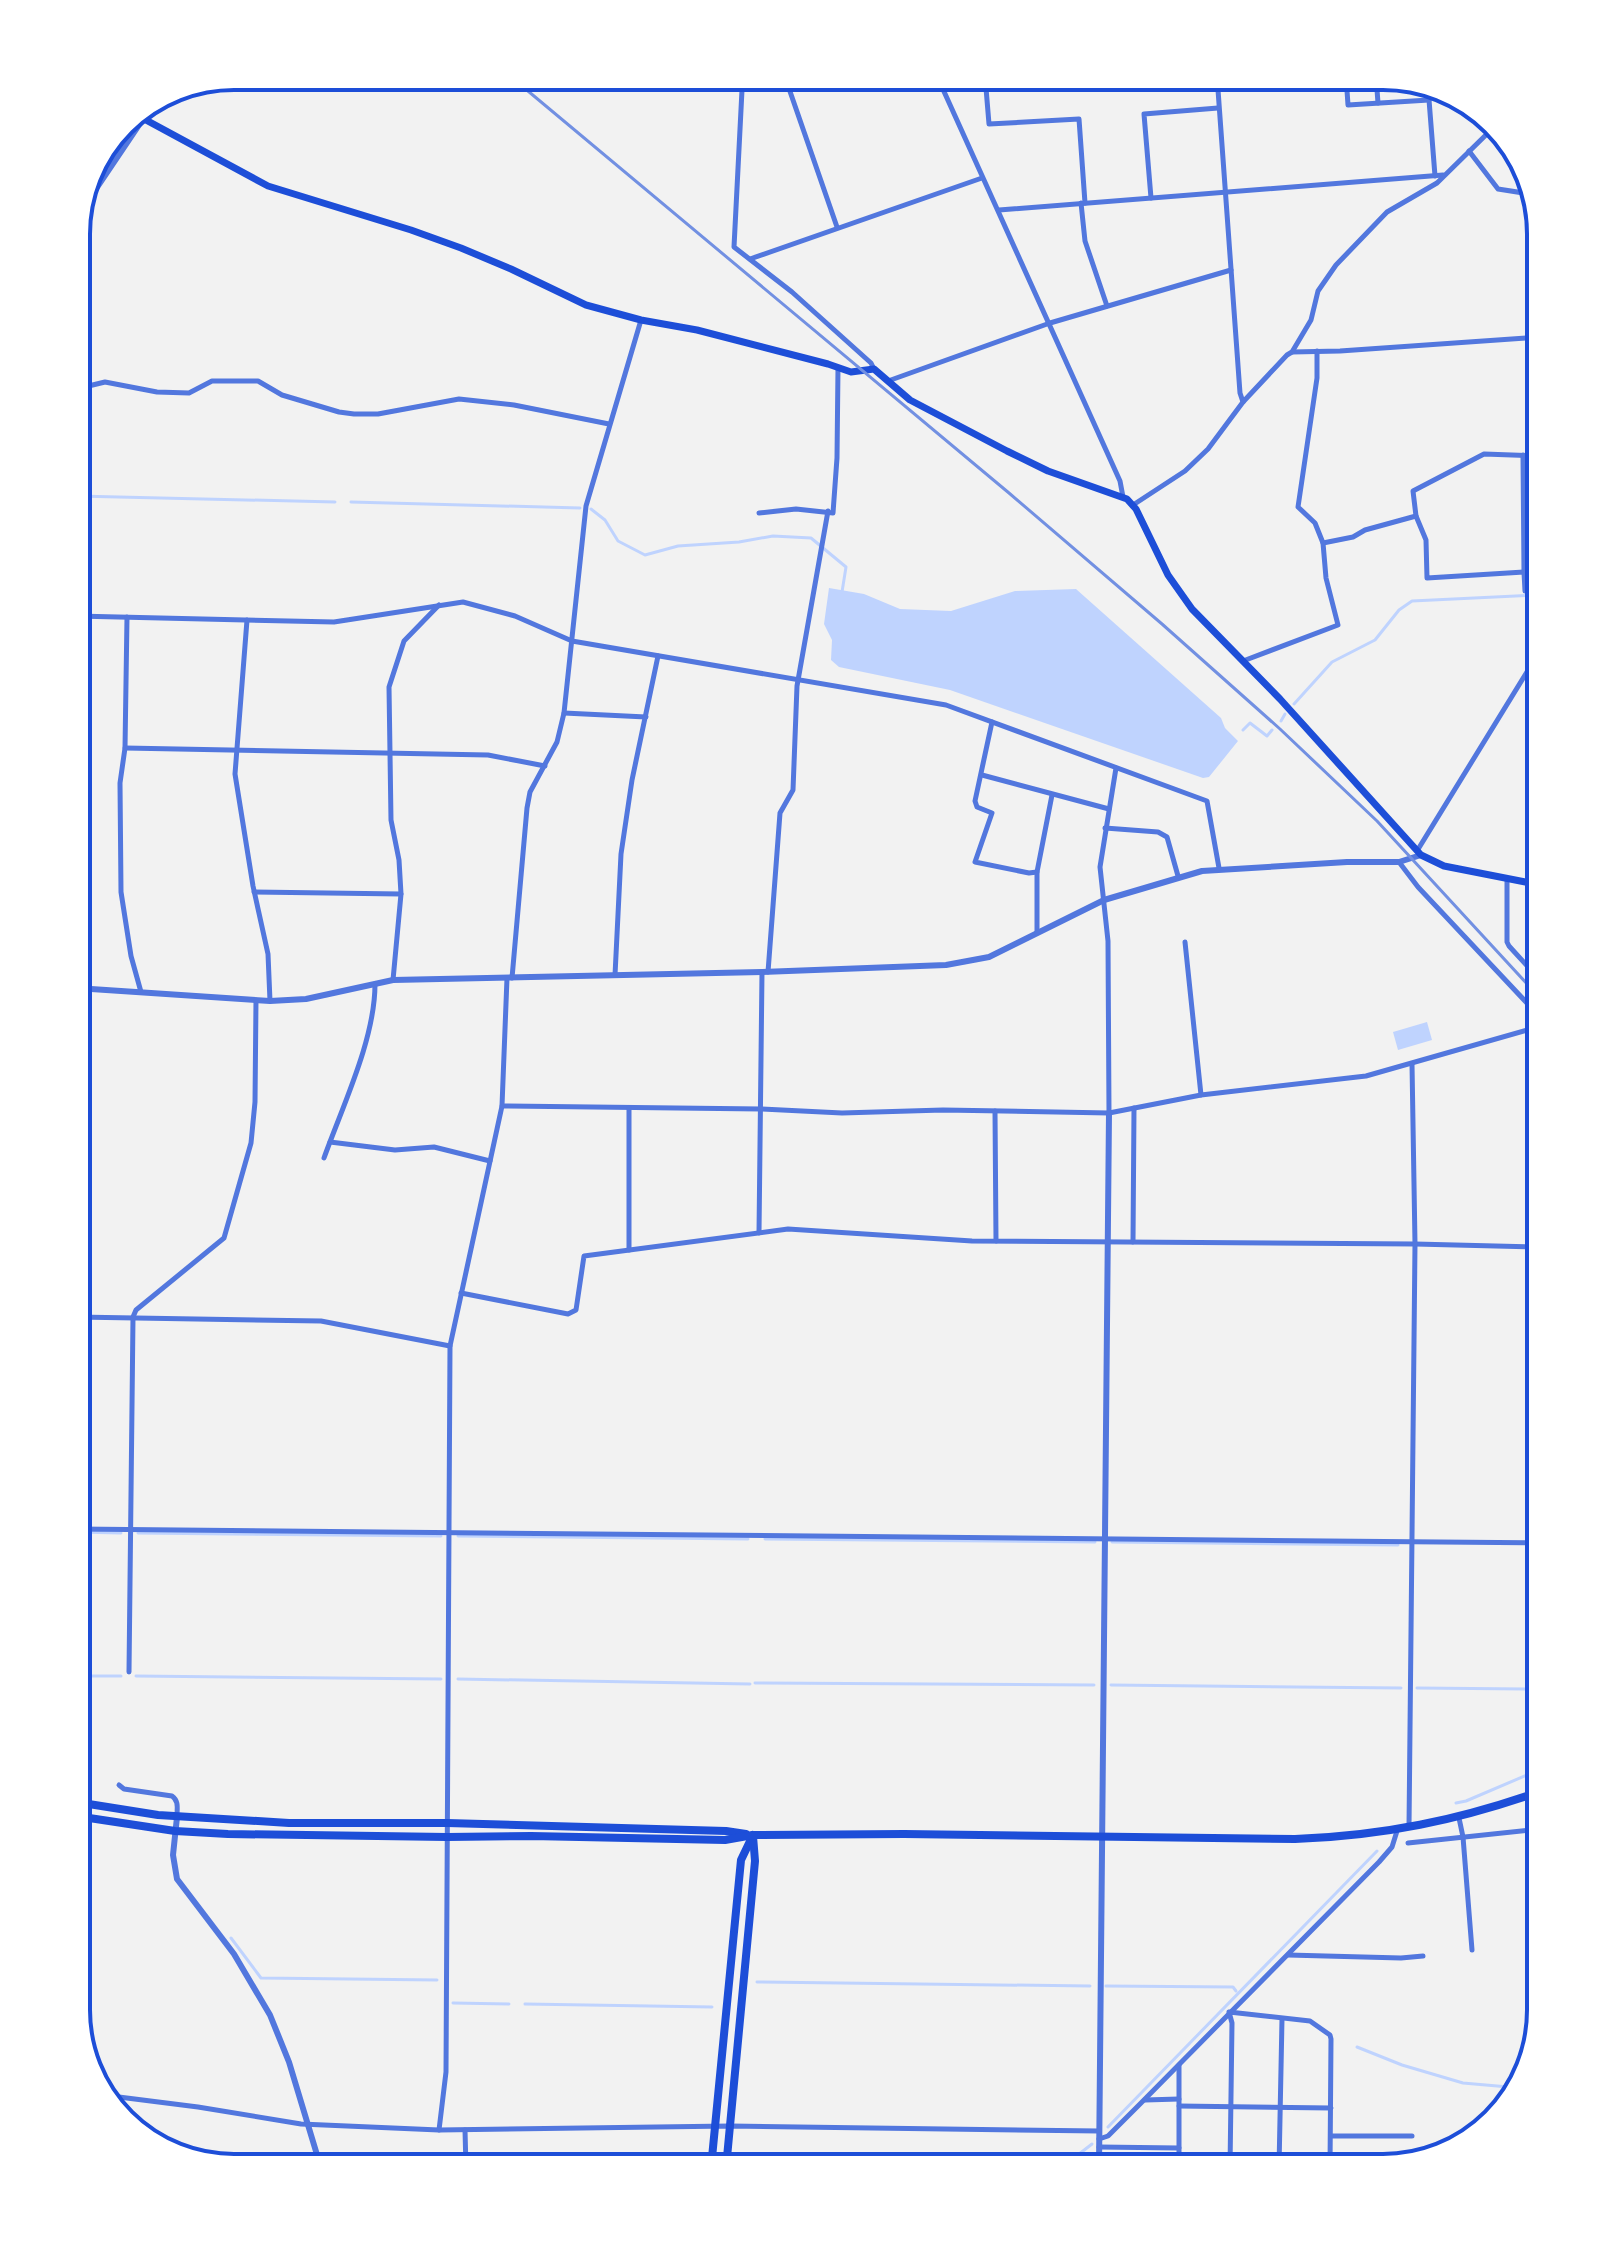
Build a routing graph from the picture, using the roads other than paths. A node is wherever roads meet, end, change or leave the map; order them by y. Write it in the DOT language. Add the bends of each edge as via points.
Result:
graph roads {
  1 [pos="742,90"];
  2 [pos="791,90"];
  3 [pos="943,90"];
  4 [pos="986,90"];
  5 [pos="1217,90"];
  6 [pos="1347,90"];
  7 [pos="1377,90"];
  8 [pos="1429,100"];
  9 [pos="1378,103"];
  10 [pos="1218,108"];
  11 [pos="145,121"];
  12 [pos="134,131"];
  13 [pos="1487,134"];
  14 [pos="1469,151"];
  15 [pos="1444,175"];
  16 [pos="1435,176"];
  17 [pos="982,178"];
  18 [pos="100,183"];
  19 [pos="1226,192"];
  20 [pos="1521,193"];
  21 [pos="1151,198"];
  22 [pos="1083,203"];
  23 [pos="998,210"];
  24 [pos="837,227"];
  25 [pos="749,259"];
  26 [pos="1231,270"];
  27 [pos="1107,306"];
  28 [pos="641,320"];
  29 [pos="1050,323"];
  30 [pos="1527,338"];
  31 [pos="1317,351"];
  32 [pos="1292,352"];
  33 [pos="838,367"];
  34 [pos="874,369"];
  35 [pos="888,381"];
  36 [pos="90,386"];
  37 [pos="1243,402"];
  38 [pos="609,424"];
  39 [pos="1523,455"];
  40 [pos="1527,455"];
  41 [pos="1123,497"];
  42 [pos="1133,505"];
  43 [pos="828,511"];
  44 [pos="759,513"];
  45 [pos="1416,516"];
  46 [pos="1323,543"];
  47 [pos="1524,572"];
  48 [pos="1527,591"];
  49 [pos="440,605"];
  50 [pos="90,616"];
  51 [pos="127,617"];
  52 [pos="247,620"];
  53 [pos="572,641"];
  54 [pos="658,656"];
  55 [pos="1243,661"];
  56 [pos="1527,672"];
  57 [pos="798,679"];
  58 [pos="564,713"];
  59 [pos="646,717"];
  60 [pos="992,722"];
  61 [pos="125,748"];
  62 [pos="235,750"];
  63 [pos="390,754"];
  64 [pos="545,766"];
  65 [pos="1116,768"];
  66 [pos="982,775"];
  67 [pos="1052,795"];
  68 [pos="1109,809"];
  69 [pos="1105,828"];
  70 [pos="1419,853"];
  71 [pos="1399,862"];
  72 [pos="1219,868"];
  73 [pos="1037,872"];
  74 [pos="1178,876"];
  75 [pos="1507,878"];
  76 [pos="1527,882"];
  77 [pos="254,892"];
  78 [pos="401,894"];
  79 [pos="1104,900"];
  80 [pos="1037,934"];
  81 [pos="1185,942"];
  82 [pos="1527,966"];
  83 [pos="765,972"];
  84 [pos="615,975"];
  85 [pos="510,978"];
  86 [pos="393,980"];
  87 [pos="375,984"];
  88 [pos="90,989"];
  89 [pos="141,992"];
  90 [pos="256,1000"];
  91 [pos="270,1001"];
  92 [pos="1527,1003"];
  93 [pos="1527,1030"];
  94 [pos="1412,1064"];
  95 [pos="1201,1095"];
  96 [pos="502,1106"];
  97 [pos="629,1108"];
  98 [pos="1134,1108"];
  99 [pos="761,1109"];
  100 [pos="995,1111"];
  101 [pos="1109,1113"];
  102 [pos="330,1142"];
  103 [pos="324,1158"];
  104 [pos="490,1161"];
  105 [pos="759,1233"];
  106 [pos="996,1241"];
  107 [pos="1109,1242"];
  108 [pos="1133,1242"];
  109 [pos="1415,1244"];
  110 [pos="1527,1247"];
  111 [pos="629,1250"];
  112 [pos="461,1293"];
  113 [pos="90,1317"];
  114 [pos="133,1317"];
  115 [pos="450,1346"];
  116 [pos="90,1529"];
  117 [pos="130,1529"];
  118 [pos="449,1532"];
  119 [pos="1103,1539"];
  120 [pos="1411,1542"];
  121 [pos="1527,1543"];
  122 [pos="129,1672"];
  123 [pos="119,1785"];
  124 [pos="1527,1796"];
  125 [pos="90,1805"];
  126 [pos="177,1817"];
  127 [pos="90,1818"];
  128 [pos="1459,1818"];
  129 [pos="447,1823"];
  130 [pos="1409,1828"];
  131 [pos="1527,1830"];
  132 [pos="175,1831"];
  133 [pos="1397,1831"];
  134 [pos="753,1835"];
  135 [pos="447,1837"];
  136 [pos="1101,1837"];
  137 [pos="1463,1837"];
  138 [pos="1408,1843"];
  139 [pos="1472,1950"];
  140 [pos="1287,1955"];
  141 [pos="1423,1956"];
  142 [pos="1229,2012"];
  143 [pos="1282,2019"];
  144 [pos="1179,2065"];
  145 [pos="119,2097"];
  146 [pos="1144,2100"];
  147 [pos="1179,2103"];
  148 [pos="1231,2107"];
  149 [pos="1280,2108"];
  150 [pos="1331,2108"];
  151 [pos="308,2125"];
  152 [pos="715,2126"];
  153 [pos="730,2126"];
  154 [pos="439,2130"];
  155 [pos="465,2130"];
  156 [pos="1099,2135"];
  157 [pos="1331,2136"];
  158 [pos="1412,2136"];
  159 [pos="1099,2147"];
  160 [pos="1179,2148"];
  161 [pos="317,2154"];
  162 [pos="466,2154"];
  163 [pos="712,2154"];
  164 [pos="727,2154"];
  165 [pos="1099,2154"];
  166 [pos="1179,2154"];
  167 [pos="1230,2154"];
  168 [pos="1279,2154"];
  169 [pos="1330,2154"];
  1 -- 25 [label="street" via="734,247"];
  2 -- 24 [label="street"];
  3 -- 17 [label="street"];
  4 -- 22 [label="street" via="989,124 1079,119"];
  5 -- 10 [label="street"];
  6 -- 9 [label="street" via="1348,105"];
  7 -- 9 [label="street"];
  8 -- 9 [label="street"];
  8 -- 16 [label="street"];
  10 -- 19 [label="street"];
  10 -- 21 [label="street" via="1144,114"];
  11 -- 28 [label="main road" via="268,186 411,230 586,305"];
  12 -- 18 [label="street"];
  13 -- 14 [label="street"];
  14 -- 15 [label="street"];
  14 -- 20 [label="street" via="1498,189"];
  15 -- 16 [label="street"];
  15 -- 32 [label="street" via="1387,212 1336,265 1318,291 1311,320"];
  16 -- 19 [label="street"];
  17 -- 23 [label="street"];
  17 -- 24 [label="street"];
  19 -- 21 [label="street"];
  19 -- 26 [label="street"];
  21 -- 22 [label="street"];
  22 -- 23 [label="street"];
  22 -- 27 [label="street" via="1085,241"];
  23 -- 29 [label="street"];
  24 -- 25 [label="street"];
  25 -- 34 [label="street"];
  26 -- 27 [label="street"];
  26 -- 37 [label="street"];
  27 -- 29 [label="street"];
  28 -- 33 [label="main road"];
  28 -- 38 [label="street"];
  29 -- 35 [label="street"];
  29 -- 41 [label="street"];
  30 -- 31 [label="street"];
  31 -- 32 [label="street"];
  31 -- 46 [label="street" via="1298,507 1315,523"];
  32 -- 37 [label="street"];
  33 -- 34 [label="main road" via="855,373"];
  33 -- 43 [label="street" via="834,507 833,513"];
  34 -- 35 [label="main road"];
  35 -- 41 [label="main road" via="910,400 1035,465"];
  36 -- 38 [label="street" via="105,382 189,393 212,381 258,381 282,395 354,414 459,399"];
  37 -- 42 [label="street" via="1185,471"];
  38 -- 53 [label="street" via="586,506"];
  39 -- 40 [label="street"];
  39 -- 45 [label="street" via="1484,454 1413,491"];
  39 -- 47 [label="street"];
  41 -- 42 [label="main road"];
  42 -- 55 [label="main road" via="1184,598"];
  43 -- 44 [label="street"];
  43 -- 57 [label="street"];
  45 -- 46 [label="street"];
  45 -- 47 [label="street" via="1426,540 1427,578"];
  46 -- 55 [label="street" via="1338,625"];
  47 -- 48 [label="street"];
  49 -- 52 [label="street" via="334,622"];
  49 -- 53 [label="street" via="463,602 515,616"];
  49 -- 63 [label="street" via="404,641 389,687"];
  50 -- 51 [label="street"];
  51 -- 52 [label="street"];
  51 -- 61 [label="street"];
  52 -- 62 [label="street"];
  53 -- 54 [label="street"];
  53 -- 58 [label="street"];
  54 -- 57 [label="street"];
  54 -- 59 [label="street"];
  55 -- 70 [label="main road"];
  56 -- 70 [label="street"];
  57 -- 60 [label="street" via="946,705"];
  57 -- 83 [label="street" via="793,790 780,813"];
  58 -- 59 [label="street"];
  58 -- 64 [label="street"];
  59 -- 84 [label="street" via="621,854"];
  60 -- 65 [label="street"];
  60 -- 66 [label="street"];
  61 -- 62 [label="street"];
  61 -- 89 [label="street" via="120,783 121,892"];
  62 -- 63 [label="street"];
  62 -- 77 [label="street"];
  63 -- 64 [label="street" via="488,755"];
  63 -- 78 [label="street" via="391,820"];
  64 -- 85 [label="street" via="527,808"];
  65 -- 68 [label="street"];
  65 -- 72 [label="street" via="1207,801"];
  66 -- 67 [label="street"];
  66 -- 73 [label="street" via="975,801 992,813 975,862"];
  67 -- 68 [label="street"];
  67 -- 73 [label="street"];
  68 -- 69 [label="street"];
  69 -- 74 [label="street" via="1167,837"];
  69 -- 79 [label="street" via="1100,867"];
  70 -- 71 [label="street"];
  70 -- 75 [label="main road" via="1444,866"];
  71 -- 72 [label="street"];
  71 -- 92 [label="street"];
  72 -- 74 [label="street"];
  73 -- 80 [label="street"];
  74 -- 79 [label="street"];
  75 -- 76 [label="main road"];
  75 -- 82 [label="street" via="1507,942"];
  77 -- 78 [label="street"];
  77 -- 91 [label="street" via="268,954"];
  78 -- 86 [label="street"];
  79 -- 80 [label="street"];
  79 -- 101 [label="street"];
  80 -- 83 [label="street" via="989,957 946,965"];
  81 -- 95 [label="street"];
  83 -- 84 [label="street"];
  83 -- 99 [label="street"];
  84 -- 85 [label="street"];
  85 -- 86 [label="street"];
  85 -- 96 [label="street"];
  86 -- 87 [label="street"];
  87 -- 91 [label="street"];
  87 -- 102 [label="street" via="367,1039"];
  88 -- 89 [label="street"];
  89 -- 90 [label="street"];
  90 -- 91 [label="street"];
  90 -- 114 [label="street" via="251,1143 224,1238"];
  93 -- 94 [label="street"];
  94 -- 95 [label="street" via="1366,1076"];
  94 -- 109 [label="street"];
  95 -- 98 [label="street"];
  96 -- 97 [label="street"];
  96 -- 104 [label="street"];
  97 -- 99 [label="street"];
  97 -- 111 [label="street"];
  98 -- 101 [label="street"];
  98 -- 108 [label="street"];
  99 -- 100 [label="street"];
  99 -- 105 [label="street"];
  100 -- 101 [label="street"];
  100 -- 106 [label="street"];
  101 -- 107 [label="street"];
  102 -- 103 [label="street"];
  102 -- 104 [label="street" via="395,1150 434,1147"];
  104 -- 112 [label="street"];
  105 -- 106 [label="street" via="788,1229"];
  105 -- 111 [label="street"];
  106 -- 107 [label="street"];
  107 -- 108 [label="street"];
  107 -- 119 [label="street"];
  108 -- 109 [label="street"];
  109 -- 110 [label="street"];
  109 -- 120 [label="street"];
  111 -- 112 [label="street" via="584,1256 576,1310 568,1314"];
  112 -- 115 [label="street"];
  113 -- 114 [label="street"];
  114 -- 115 [label="street" via="321,1321"];
  114 -- 117 [label="street"];
  115 -- 118 [label="street"];
  116 -- 117 [label="street"];
  117 -- 118 [label="street"];
  117 -- 122 [label="street"];
  118 -- 119 [label="street"];
  118 -- 129 [label="street"];
  119 -- 120 [label="street"];
  119 -- 136 [label="street"];
  120 -- 121 [label="street"];
  120 -- 130 [label="street"];
  123 -- 126 [label="street" via="172,1796"];
  124 -- 128 [label="main road"];
  125 -- 126 [label="main road"];
  126 -- 129 [label="main road"];
  126 -- 132 [label="street"];
  127 -- 132 [label="main road"];
  128 -- 130 [label="main road"];
  128 -- 137 [label="street"];
  129 -- 134 [label="main road"];
  129 -- 135 [label="street"];
  130 -- 133 [label="main road"];
  131 -- 137 [label="street"];
  132 -- 135 [label="main road"];
  132 -- 151 [label="street" via="177,1879 261,1997"];
  133 -- 136 [label="main road" via="1309,1838"];
  133 -- 140 [label="street" via="1386,1854"];
  134 -- 135 [label="main road" via="725,1840"];
  134 -- 136 [label="main road"];
  134 -- 152 [label="main road" via="741,1860"];
  134 -- 153 [label="main road" via="755,1861"];
  135 -- 154 [label="street" via="446,2072"];
  136 -- 156 [label="street"];
  137 -- 138 [label="street"];
  137 -- 139 [label="street"];
  140 -- 141 [label="street"];
  140 -- 142 [label="street"];
  142 -- 143 [label="street"];
  142 -- 144 [label="street"];
  142 -- 148 [label="street"];
  143 -- 149 [label="street"];
  143 -- 150 [label="street" via="1310,2021 1330,2035"];
  144 -- 146 [label="street"];
  144 -- 147 [label="street"];
  145 -- 151 [label="street"];
  146 -- 147 [label="street"];
  146 -- 156 [label="street" via="1108,2136"];
  147 -- 148 [label="street"];
  147 -- 160 [label="street"];
  148 -- 149 [label="street"];
  148 -- 167 [label="street"];
  149 -- 150 [label="street"];
  149 -- 168 [label="street"];
  150 -- 157 [label="street"];
  151 -- 154 [label="street"];
  151 -- 161 [label="street"];
  152 -- 153 [label="street"];
  152 -- 155 [label="street"];
  152 -- 163 [label="main road"];
  153 -- 156 [label="street"];
  153 -- 164 [label="main road"];
  154 -- 155 [label="street"];
  155 -- 162 [label="street"];
  156 -- 159 [label="street"];
  157 -- 158 [label="street"];
  157 -- 169 [label="street"];
  159 -- 160 [label="street"];
  159 -- 165 [label="street"];
  160 -- 166 [label="street"];
}
